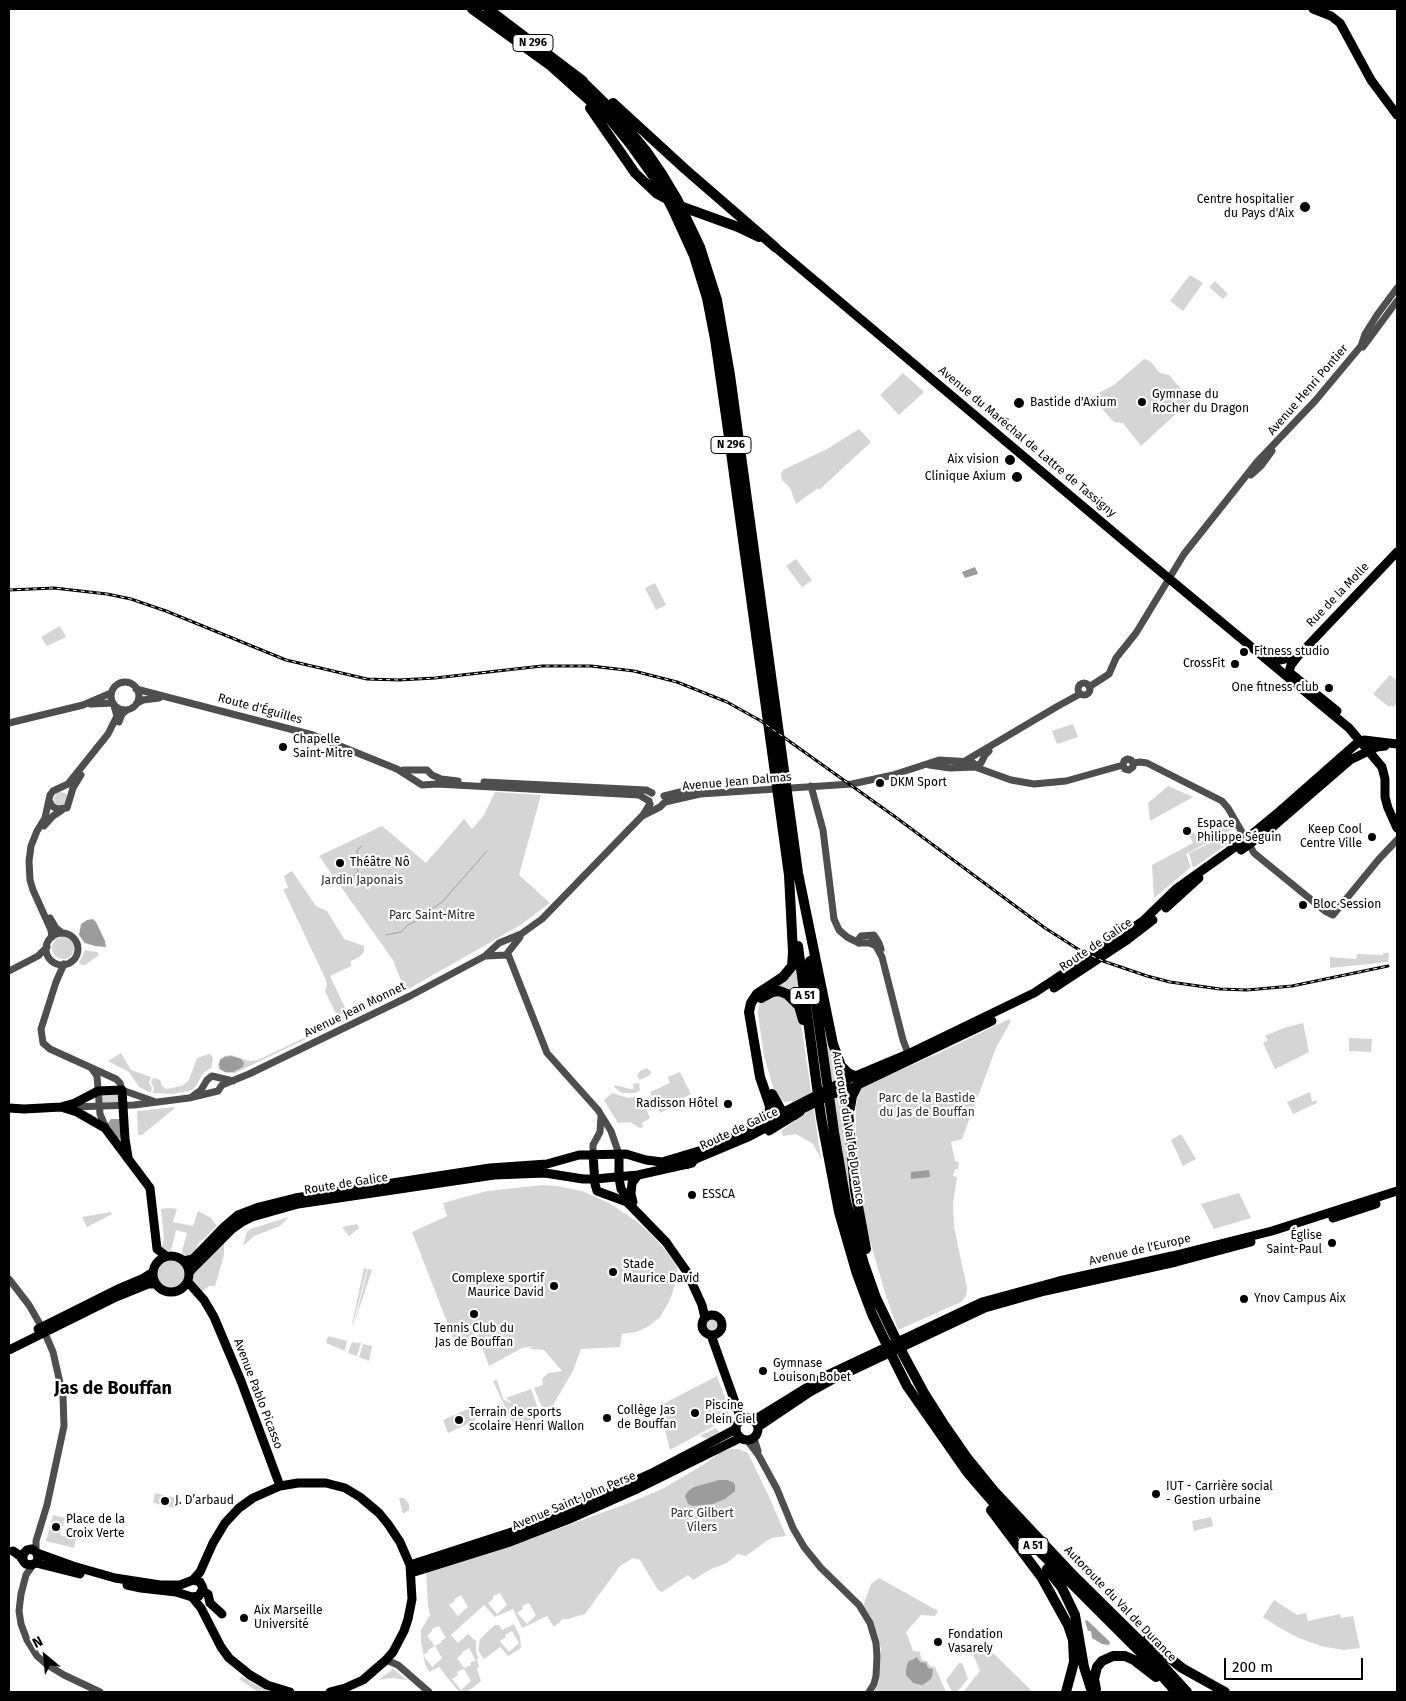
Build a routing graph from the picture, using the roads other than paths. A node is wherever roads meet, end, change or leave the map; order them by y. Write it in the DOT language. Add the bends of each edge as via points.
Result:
graph roads {
  1 [pos="472,9"];
  2 [pos="488,9"];
  3 [pos="1313,9"];
  4 [pos="551,66"];
  5 [pos="578,77"];
  6 [pos="1397,115"];
  7 [pos="775,246"];
  8 [pos="1397,288"];
  9 [pos="1397,301"];
  10 [pos="1246,478"];
  11 [pos="1397,552"];
  12 [pos="1170,579"];
  13 [pos="1298,656"];
  14 [pos="1262,657"];
  15 [pos="1289,672"];
  16 [pos="1292,682"];
  17 [pos="136,689"];
  18 [pos="111,693"];
  19 [pos="172,698"];
  20 [pos="137,703"];
  21 [pos="114,704"];
  22 [pos="83,705"];
  23 [pos="127,710"];
  24 [pos="9,723"];
  25 [pos="1359,740"];
  26 [pos="1001,741"];
  27 [pos="1397,745"];
  28 [pos="1374,749"];
  29 [pos="965,761"];
  30 [pos="947,764"];
  31 [pos="976,766"];
  32 [pos="397,769"];
  33 [pos="419,771"];
  34 [pos="432,775"];
  35 [pos="416,780"];
  36 [pos="428,785"];
  37 [pos="811,786"];
  38 [pos="61,788"];
  39 [pos="652,793"];
  40 [pos="71,796"];
  41 [pos="664,799"];
  42 [pos="50,802"];
  43 [pos="652,804"];
  44 [pos="62,810"];
  45 [pos="1397,828"];
  46 [pos="1397,840"];
  47 [pos="1247,842"];
  48 [pos="793,874"];
  49 [pos="62,933"];
  50 [pos="52,937"];
  51 [pos="47,947"];
  52 [pos="505,951"];
  53 [pos="38,956"];
  54 [pos="484,956"];
  55 [pos="52,960"];
  56 [pos="64,964"];
  57 [pos="9,971"];
  58 [pos="56,982"];
  59 [pos="910,1057"];
  60 [pos="92,1069"];
  61 [pos="853,1080"];
  62 [pos="221,1081"];
  63 [pos="206,1083"];
  64 [pos="122,1090"];
  65 [pos="825,1090"];
  66 [pos="98,1091"];
  67 [pos="841,1091"];
  68 [pos="214,1092"];
  69 [pos="773,1096"];
  70 [pos="189,1098"];
  71 [pos="155,1102"];
  72 [pos="123,1105"];
  73 [pos="99,1106"];
  74 [pos="62,1107"];
  75 [pos="9,1108"];
  76 [pos="793,1111"];
  77 [pos="782,1112"];
  78 [pos="849,1114"];
  79 [pos="601,1116"];
  80 [pos="821,1117"];
  81 [pos="769,1119"];
  82 [pos="108,1132"];
  83 [pos="593,1154"];
  84 [pos="619,1154"];
  85 [pos="128,1159"];
  86 [pos="686,1164"];
  87 [pos="638,1175"];
  88 [pos="619,1178"];
  89 [pos="142,1179"];
  90 [pos="594,1179"];
  91 [pos="1397,1191"];
  92 [pos="1397,1197"];
  93 [pos="634,1204"];
  94 [pos="166,1256"];
  95 [pos="184,1261"];
  96 [pos="154,1268"];
  97 [pos="189,1278"];
  98 [pos="9,1279"];
  99 [pos="156,1284"];
  100 [pos="179,1291"];
  101 [pos="212,1312"];
  102 [pos="708,1316"];
  103 [pos="714,1334"];
  104 [pos="888,1335"];
  105 [pos="9,1344"];
  106 [pos="894,1347"];
  107 [pos="9,1350"];
  108 [pos="900,1359"];
  109 [pos="907,1386"];
  110 [pos="743,1419"];
  111 [pos="756,1424"];
  112 [pos="744,1436"];
  113 [pos="280,1486"];
  114 [pos="999,1520"];
  115 [pos="11,1550"];
  116 [pos="31,1557"];
  117 [pos="410,1569"];
  118 [pos="1072,1572"];
  119 [pos="190,1582"];
  120 [pos="202,1591"];
  121 [pos="190,1596"];
  122 [pos="222,1614"];
  123 [pos="393,1652"];
  124 [pos="229,1658"];
  125 [pos="386,1660"];
  126 [pos="398,1664"];
  127 [pos="261,1674"];
  128 [pos="100,1692"];
  129 [pos="290,1692"];
  130 [pos="330,1692"];
  131 [pos="429,1692"];
  132 [pos="870,1692"];
  133 [pos="1066,1692"];
  134 [pos="1092,1692"];
  135 [pos="1098,1692"];
  136 [pos="1171,1692"];
  137 [pos="1176,1692"];
  138 [pos="1187,1692"];
  139 [pos="1225,1692"];
  1 -- 4 [label="highway, N 296"];
  2 -- 5 [label="highway, N 296"];
  3 -- 6 [label="main road" via="1340,23 1371,80"];
  4 -- 7 [label="highway" via="596,115 629,165 656,192"];
  4 -- 48 [label="highway, N 296" via="608,118 646,166 685,233 702,280 718,357"];
  5 -- 7 [label="highway" via="625,113"];
  5 -- 48 [label="highway, N 296" via="620,118 662,174 700,247 717,300 727,354"];
  7 -- 12 [label="main road, Avenue du Maréchal de Lattre de Tassigny"];
  8 -- 10 [label="street, Avenue Henri Pontier" via="1377,314 1361,346"];
  9 -- 10 [label="street, Avenue Henri Pontier" via="1334,382"];
  10 -- 12 [label="street, Avenue Henri Pontier" via="1184,554"];
  11 -- 13 [label="main road, Rue de la Molle"];
  12 -- 14 [label="main road, Avenue du Maréchal de Lattre de Tassigny"];
  12 -- 26 [label="street, Avenue Henri Pontier" via="1116,658 1109,674 1089,686 1082,683 1079,692"];
  13 -- 14 [label="main road" via="1282,660"];
  13 -- 15 [label="main road, Rue de la Molle"];
  14 -- 15 [label="main road, Avenue du Maréchal de Lattre de Tassigny"];
  14 -- 16 [label="main road, Avenue du Maréchal de Lattre de Tassigny"];
  15 -- 16 [label="main road"];
  15 -- 25 [label="main road, Avenue du Maréchal de Lattre de Tassigny"];
  16 -- 25 [label="main road, Avenue du Maréchal de Lattre de Tassigny" via="1340,722 1349,736"];
  17 -- 18 [label="street" via="124,682"];
  17 -- 19 [label="street, Route d'Éguilles"];
  17 -- 20 [label="street"];
  18 -- 21 [label="street"];
  18 -- 22 [label="street"];
  19 -- 20 [label="street, Route d'Éguilles" via="152,698"];
  19 -- 32 [label="street, Route d'Éguilles" via="313,735"];
  20 -- 23 [label="street"];
  21 -- 22 [label="street"];
  21 -- 23 [label="street"];
  21 -- 38 [label="street" via="117,716 108,734 78,773"];
  22 -- 24 [label="street"];
  23 -- 40 [label="street" via="79,778"];
  25 -- 28 [label="main road"];
  25 -- 28 [label="main road"];
  25 -- 47 [label="main road"];
  26 -- 29 [label="street"];
  26 -- 31 [label="street"];
  27 -- 28 [label="main road"];
  28 -- 45 [label="main road" via="1384,772 1388,808"];
  28 -- 47 [label="main road" via="1350,760 1269,830"];
  29 -- 30 [label="street, Avenue Jean Dalmas"];
  29 -- 31 [label="street, Avenue Jean Dalmas"];
  30 -- 31 [label="street, Avenue Jean Dalmas"];
  30 -- 37 [label="street, Avenue Jean Dalmas" via="925,764 858,782"];
  31 -- 47 [label="street, Avenue Jean Dalmas" via="1011,780 1034,784 1066,781 1123,765 1129,770 1134,763 1147,763 1222,801"];
  32 -- 33 [label="street, Route d'Éguilles"];
  32 -- 35 [label="street, Route d'Éguilles"];
  33 -- 34 [label="street" via="427,770"];
  33 -- 35 [label="street"];
  34 -- 36 [label="street"];
  34 -- 39 [label="street" via="451,781 646,790"];
  35 -- 36 [label="street" via="422,786"];
  36 -- 43 [label="street" via="639,794"];
  37 -- 41 [label="street, Avenue Jean Dalmas"];
  37 -- 59 [label="street" via="822,822 834,919 839,930 850,940 873,940 882,957"];
  38 -- 40 [label="street"];
  38 -- 42 [label="street" via="53,791"];
  39 -- 41 [label="street" via="659,792"];
  39 -- 43 [label="street"];
  40 -- 44 [label="street" via="68,808"];
  41 -- 43 [label="street" via="660,808"];
  42 -- 44 [label="street"];
  42 -- 50 [label="street" via="34,838 29,873"];
  43 -- 52 [label="street" via="550,913 521,934"];
  44 -- 49 [label="street" via="42,830 32,861 41,900"];
  46 -- 47 [label="street" via="1333,915 1257,855"];
  47 -- 59 [label="main road, Route de Galice" via="1187,880 1143,920 1058,978"];
  48 -- 61 [label="highway" via="804,900 840,1064"];
  48 -- 80 [label="highway, Autoroute du Val de Durance / A 51"];
  48 -- 81 [label="highway" via="793,961 783,977 757,994 749,1012 760,1077 770,1106"];
  48 -- 104 [label="highway, Autoroute du Val de Durance / A 51" via="842,1184"];
  49 -- 50 [label="street"];
  49 -- 56 [label="street" via="74,938 78,948 74,960"];
  50 -- 51 [label="street"];
  51 -- 53 [label="street"];
  51 -- 55 [label="street"];
  52 -- 54 [label="street, Avenue Jean Monnet"];
  52 -- 54 [label="street, Avenue Jean Monnet" via="499,943"];
  52 -- 79 [label="street" via="547,1053"];
  53 -- 55 [label="street"];
  53 -- 57 [label="street"];
  54 -- 62 [label="street, Avenue Jean Monnet" via="233,1081"];
  55 -- 56 [label="street"];
  55 -- 58 [label="street"];
  56 -- 58 [label="street"];
  58 -- 60 [label="street" via="41,1029 42,1040 50,1049"];
  59 -- 61 [label="main road, Route de Galice"];
  60 -- 64 [label="street" via="118,1081"];
  60 -- 66 [label="street" via="97,1076"];
  61 -- 65 [label="main road, Route de Galice"];
  61 -- 67 [label="highway"];
  61 -- 78 [label="highway"];
  62 -- 63 [label="street, Avenue Jean Monnet" via="212,1076"];
  62 -- 68 [label="street, Avenue Jean Monnet" via="220,1090"];
  63 -- 68 [label="street"];
  63 -- 70 [label="street, Avenue Jean Monnet"];
  64 -- 66 [label="main road"];
  64 -- 71 [label="street, Avenue Jean Monnet"];
  64 -- 72 [label="main road"];
  65 -- 67 [label="highway"];
  65 -- 76 [label="main road, Route de Galice"];
  66 -- 73 [label="street"];
  66 -- 74 [label="main road"];
  67 -- 76 [label="highway"];
  67 -- 78 [label="highway" via="847,1100"];
  68 -- 70 [label="street, Avenue Jean Monnet"];
  69 -- 76 [label="highway"];
  69 -- 77 [label="highway"];
  69 -- 80 [label="highway" via="765,1076 754,1015 760,998 778,991 790,996 801,1011"];
  70 -- 71 [label="street, Avenue Jean Monnet"];
  71 -- 72 [label="street, Avenue Jean Monnet"];
  72 -- 73 [label="street, Avenue Jean Monnet"];
  72 -- 85 [label="main road"];
  73 -- 74 [label="street, Avenue Jean Monnet"];
  73 -- 82 [label="street"];
  74 -- 75 [label="main road"];
  74 -- 82 [label="main road" via="84,1116"];
  76 -- 77 [label="main road, Route de Galice"];
  76 -- 86 [label="main road, Route de Galice" via="780,1125 742,1144 708,1159"];
  77 -- 81 [label="main road, Route de Galice"];
  77 -- 86 [label="highway" via="780,1120"];
  78 -- 104 [label="highway" via="863,1239"];
  79 -- 83 [label="street"];
  79 -- 84 [label="street" via="611,1131"];
  80 -- 104 [label="highway, Autoroute du Val de Durance / A 51" via="834,1193 846,1239 866,1298"];
  81 -- 84 [label="main road, Route de Galice" via="708,1148 662,1162"];
  82 -- 85 [label="main road"];
  83 -- 84 [label="main road, Route de Galice"];
  83 -- 90 [label="main road"];
  83 -- 95 [label="main road, Route de Galice" via="547,1164 490,1168 276,1202 238,1215 193,1259"];
  84 -- 88 [label="main road"];
  85 -- 89 [label="main road"];
  86 -- 87 [label="main road, Route de Galice"];
  87 -- 88 [label="main road, Route de Galice"];
  87 -- 93 [label="main road" via="631,1188"];
  88 -- 90 [label="main road, Route de Galice"];
  88 -- 93 [label="main road" via="621,1189"];
  89 -- 94 [label="main road" via="150,1188 157,1249"];
  89 -- 96 [label="main road"];
  90 -- 97 [label="main road, Route de Galice" via="519,1172 298,1204 242,1222 193,1268"];
  90 -- 102 [label="main road" via="597,1191 630,1205 679,1259"];
  91 -- 106 [label="main road, Avenue de l'Europe" via="1272,1231 989,1300 963,1310"];
  92 -- 106 [label="main road, Avenue de l'Europe" via="1222,1250 994,1305"];
  93 -- 102 [label="main road" via="690,1270"];
  94 -- 95 [label="main road" via="178,1256"];
  94 -- 96 [label="main road"];
  95 -- 97 [label="main road"];
  96 -- 99 [label="main road"];
  96 -- 105 [label="main road" via="145,1278"];
  97 -- 100 [label="main road"];
  97 -- 101 [label="main road, Avenue Pablo Picasso"];
  98 -- 116 [label="street" via="31,1307 44,1331 53,1352 63,1396 64,1426"];
  99 -- 100 [label="main road" via="167,1292"];
  99 -- 107 [label="main road" via="116,1297"];
  100 -- 101 [label="main road, Avenue Pablo Picasso" via="192,1296"];
  101 -- 113 [label="main road, Avenue Pablo Picasso"];
  102 -- 103 [label="main road" via="702,1322 703,1329"];
  102 -- 103 [label="main road" via="718,1317 722,1323"];
  103 -- 110 [label="main road"];
  104 -- 108 [label="highway, Autoroute du Val de Durance / A 51"];
  106 -- 111 [label="main road" via="813,1383"];
  108 -- 109 [label="highway, Autoroute du Val de Durance / A 51"];
  108 -- 118 [label="highway, Autoroute du Val de Durance / A 51" via="968,1459 994,1491"];
  109 -- 114 [label="highway" via="960,1473"];
  109 -- 137 [label="highway, Autoroute du Val de Durance / A 51" via="992,1502"];
  110 -- 111 [label="main road"];
  110 -- 112 [label="main road" via="737,1424"];
  111 -- 112 [label="main road" via="757,1435"];
  112 -- 117 [label="main road, Avenue Saint-John Perse" via="572,1518 499,1545"];
  112 -- 132 [label="street" via="777,1489 804,1547 859,1605 870,1623 877,1662"];
  113 -- 117 [label="main road" via="314,1482 350,1491 384,1518 400,1542"];
  113 -- 119 [label="main road" via="253,1498 229,1518 213,1543 203,1568"];
  114 -- 133 [label="highway" via="1042,1578 1065,1617 1073,1640 1074,1662"];
  114 -- 134 [label="highway" via="1044,1566 1067,1596 1075,1615"];
  115 -- 116 [label="main road"];
  116 -- 119 [label="main road" via="115,1578 160,1585"];
  116 -- 121 [label="main road" via="141,1588"];
  116 -- 128 [label="street" via="19,1611 23,1631 37,1656 46,1664"];
  117 -- 123 [label="main road" via="410,1612"];
  118 -- 138 [label="highway, Autoroute du Val de Durance / A 51"];
  118 -- 139 [label="highway" via="1166,1656"];
  119 -- 120 [label="main road" via="201,1583"];
  119 -- 121 [label="main road" via="185,1589"];
  120 -- 121 [label="main road" via="197,1597"];
  120 -- 122 [label="main road" via="208,1594 210,1603"];
  121 -- 124 [label="main road" via="205,1615"];
  123 -- 125 [label="main road"];
  123 -- 126 [label="street"];
  124 -- 127 [label="main road"];
  124 -- 129 [label="main road" via="267,1685"];
  125 -- 126 [label="street"];
  125 -- 130 [label="main road" via="363,1680"];
  126 -- 131 [label="street"];
  135 -- 136 [label="highway" via="1094,1679 1097,1667 1104,1659 1116,1655 1140,1663"];
}
